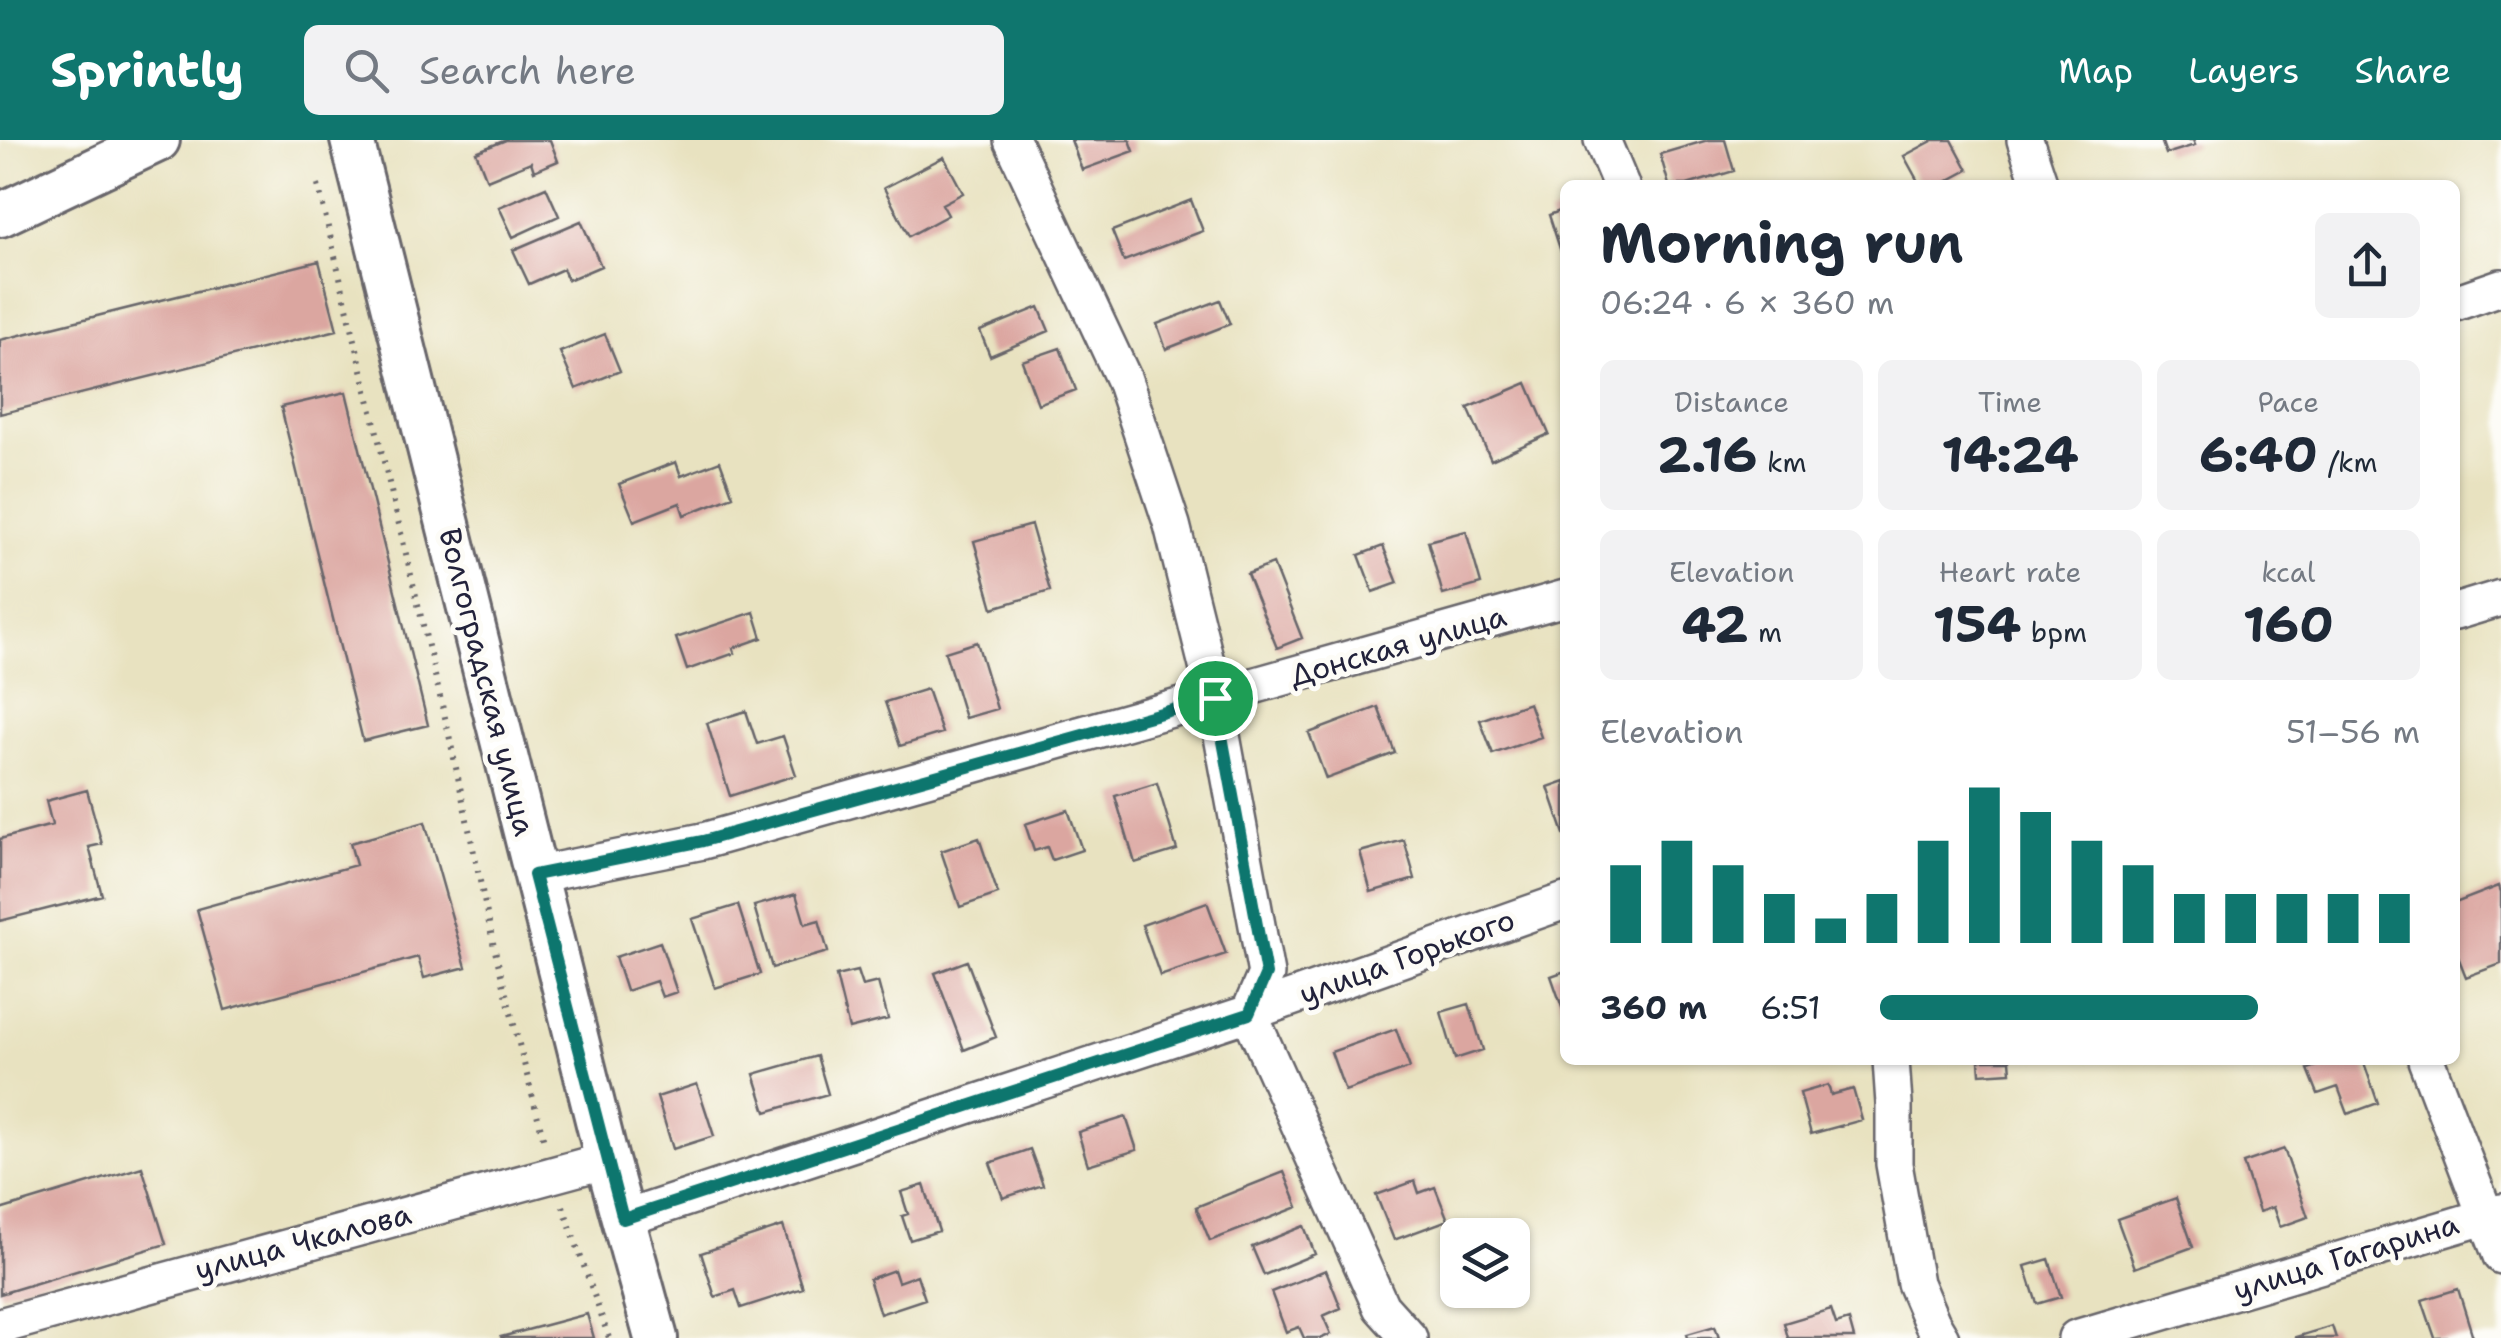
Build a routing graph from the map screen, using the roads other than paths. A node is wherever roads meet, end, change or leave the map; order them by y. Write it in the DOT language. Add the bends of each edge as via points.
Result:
graph roads {
  1 [pos="158,140"];
  2 [pos="352,140"];
  3 [pos="1012,140"];
  4 [pos="1602,140"];
  5 [pos="2025,140"];
  6 [pos="1619,180"];
  7 [pos="2038,180"];
  8 [pos="0,215"];
  9 [pos="2501,287"];
  10 [pos="2460,301"];
  11 [pos="2501,598"];
  12 [pos="1560,599"];
  13 [pos="2460,610"];
  14 [pos="1215,698"];
  15 [pos="534,875"];
  16 [pos="1560,903"];
  17 [pos="1249,1014"];
  18 [pos="1891,1065"];
  19 [pos="2428,1065"];
  20 [pos="607,1160"];
  21 [pos="2493,1214"];
  22 [pos="623,1219"];
  23 [pos="2501,1256"];
  24 [pos="0,1326"];
  25 [pos="656,1338"];
  26 [pos="1409,1338"];
  27 [pos="1941,1338"];
  28 [pos="2076,1338"];
  1 -- 8 [label="street"];
  2 -- 15 [label="street, Волгоградская улица"];
  3 -- 14 [label="street" via="1124,380 1172,525"];
  4 -- 6 [label="street"];
  5 -- 7 [label="street"];
  9 -- 10 [label="street"];
  11 -- 13 [label="street"];
  12 -- 14 [label="street, Донская улица"];
  14 -- 15 [label="street, Донская улица" via="703,841"];
  14 -- 17 [label="street" via="1266,974"];
  15 -- 20 [label="street, Волгоградская улица"];
  16 -- 17 [label="street, улица Горького"];
  17 -- 22 [label="street, улица Горького"];
  17 -- 26 [label="street" via="1381,1307"];
  18 -- 27 [label="street" via="1894,1164 1915,1283"];
  19 -- 21 [label="street"];
  20 -- 22 [label="street, Волгоградская улица"];
  20 -- 24 [label="street, улица Чкалова"];
  21 -- 23 [label="street"];
  21 -- 28 [label="street, улица Гагарина"];
  22 -- 25 [label="street, Волгоградская улица"];
}
